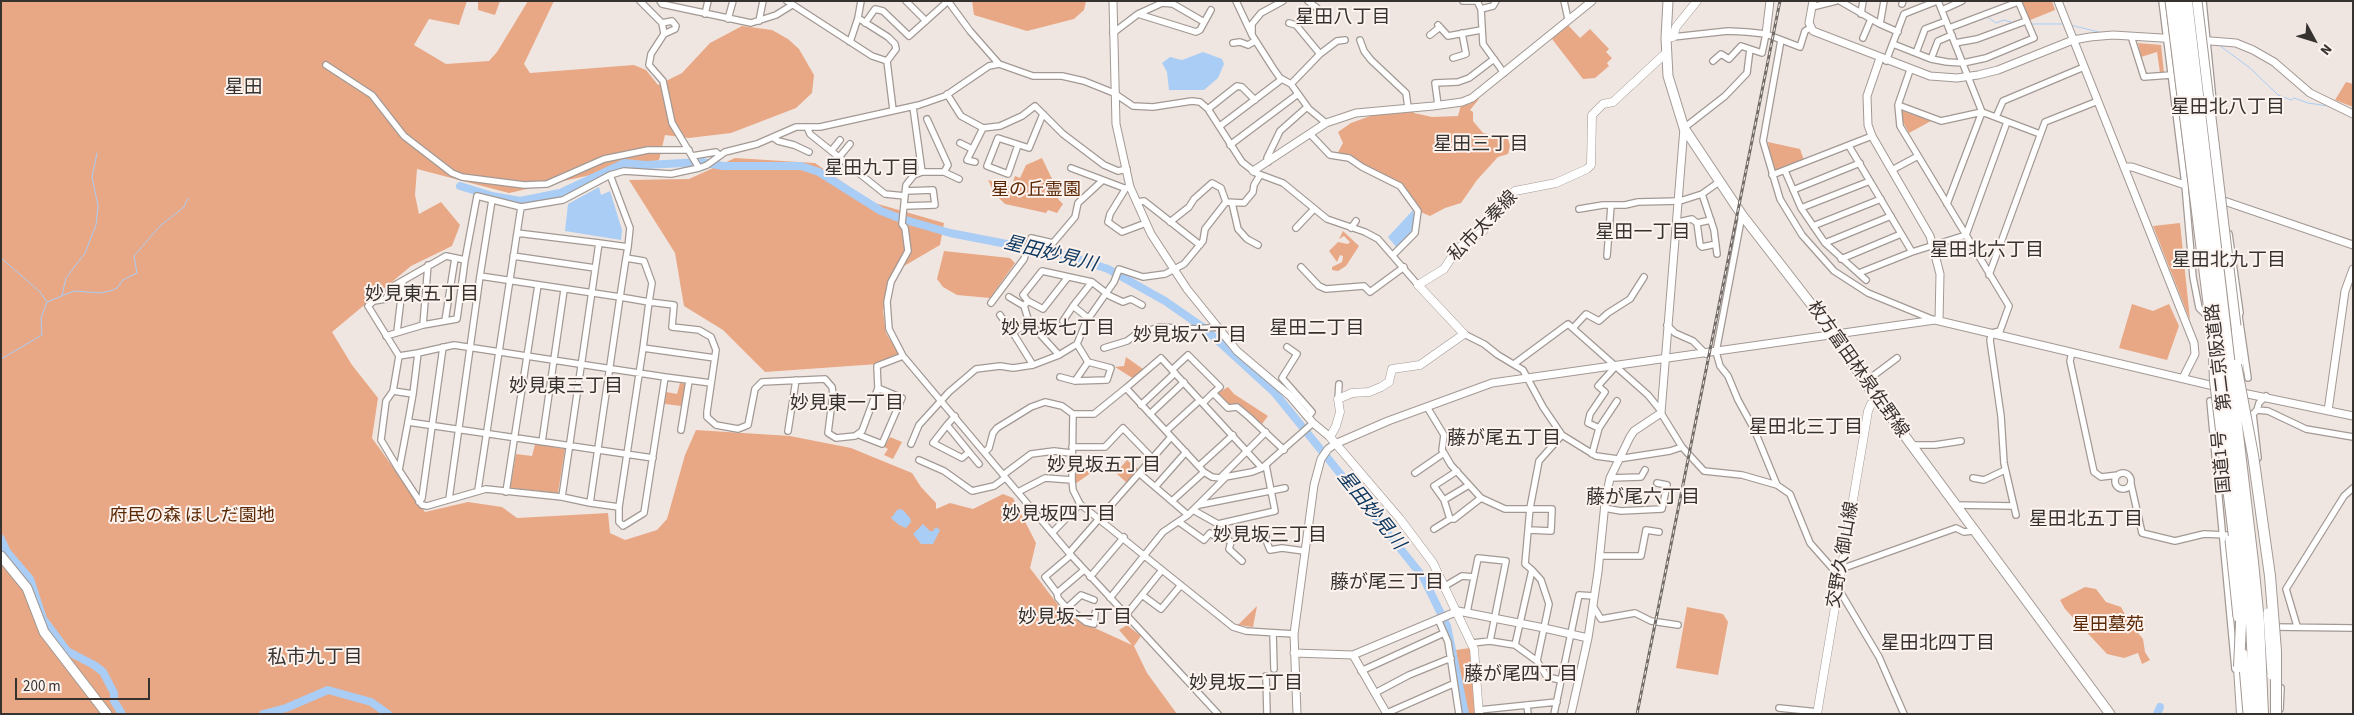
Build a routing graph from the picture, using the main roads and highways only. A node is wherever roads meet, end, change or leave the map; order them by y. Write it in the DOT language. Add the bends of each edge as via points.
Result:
graph roads {
  1 [pos="1668,1"];
  2 [pos="1697,1"];
  3 [pos="2170,1"];
  4 [pos="2178,1"];
  5 [pos="2187,1"];
  6 [pos="2197,1"];
  7 [pos="1669,37"];
  8 [pos="1666,52"];
  9 [pos="2216,319"];
  10 [pos="1878,400"];
  11 [pos="1,556"];
  12 [pos="1479,712"];
  13 [pos="1817,713"];
  14 [pos="107,714"];
  15 [pos="2110,714"];
  16 [pos="2242,714"];
  17 [pos="2248,714"];
  18 [pos="2255,714"];
  19 [pos="2263,714"];
  20 [pos="2274,714"];
  1 -- 7 [label="main road, 枚方富田林泉佐野線"];
  2 -- 7 [label="main road"];
  3 -- 9 [label="main road, 国道1号, bridge" via="2175,76"];
  4 -- 9 [label="highway, 第二京阪道路, bridge"];
  5 -- 9 [label="highway, 第二京阪道路, bridge"];
  6 -- 20 [label="main road, 国道1号, bridge" via="2236,326 2242,412 2267,590"];
  7 -- 8 [label="main road, 枚方富田林泉佐野線"];
  8 -- 10 [label="main road, 枚方富田林泉佐野線" via="1668,76 1684,128 1718,182 1835,335"];
  8 -- 12 [label="main road, 私市太秦線" via="1613,102 1602,104 1592,114 1591,165 1587,169 1556,183 1516,191 1503,202 1483,231 1457,249 1444,269 1418,285 1464,334 1420,365 1392,370 1389,382 1381,387 1352,393 1338,400 1340,412 1332,441 1400,519 1433,563 1458,611 1472,643"];
  9 -- 16 [label="highway, bridge" via="2215,381 2242,602 2239,667"];
  9 -- 17 [label="main road, 国道1号, bridge" via="2223,469"];
  9 -- 18 [label="highway, 第二京阪道路, bridge" via="2251,622"];
  9 -- 19 [label="highway, 第二京阪道路, bridge" via="2259,622"];
  9 -- 20 [label="highway, bridge" via="2241,386 2253,455 2270,576 2276,651"];
  10 -- 13 [label="main road, 交野久御山線" via="1868,411"];
  10 -- 15 [label="main road, 枚方富田林泉佐野線"];
  11 -- 14 [label="main road" via="27,588 44,632"];
}
